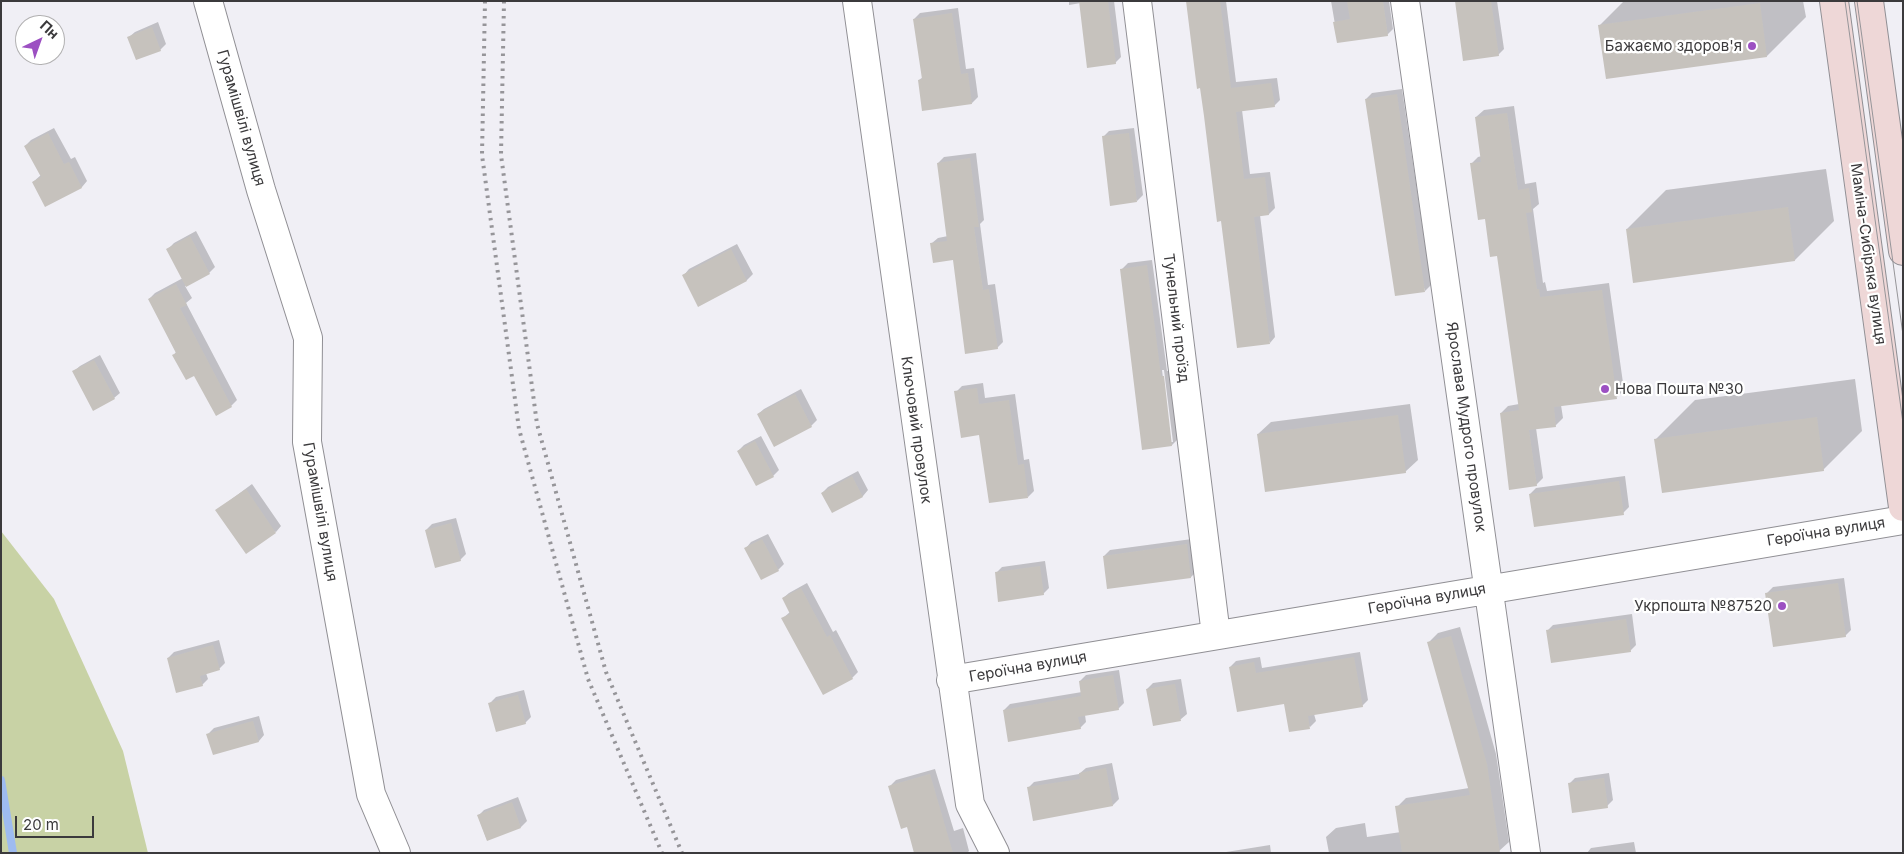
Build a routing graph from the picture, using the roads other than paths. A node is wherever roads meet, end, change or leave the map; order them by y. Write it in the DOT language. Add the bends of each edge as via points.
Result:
graph roads {
  1 [pos="208,1"];
  2 [pos="856,1"];
  3 [pos="1137,1"];
  4 [pos="1405,1"];
  5 [pos="1834,1"];
  6 [pos="1869,1"];
  7 [pos="1903,251"];
  8 [pos="1903,507"];
  9 [pos="1903,520"];
  10 [pos="1489,588"];
  11 [pos="1216,635"];
  12 [pos="951,680"];
  13 [pos="396,853"];
  14 [pos="995,853"];
  15 [pos="1526,853"];
  1 -- 13 [label="street, Гурамішвілі вулиця" via="261,190 308,338 307,442 371,794"];
  2 -- 12 [label="street, Ключовий провулок"];
  3 -- 11 [label="street, Тунельний проїзд"];
  4 -- 10 [label="street, Ярослава Мудрого провулок"];
  5 -- 8 [label="main road, Маміна-Сибіряка вулиця"];
  6 -- 7 [label="main road"];
  9 -- 10 [label="street, Героїчна вулиця"];
  10 -- 11 [label="street, Героїчна вулиця"];
  10 -- 15 [label="street, Ярослава Мудрого провулок"];
  11 -- 12 [label="street, Героїчна вулиця"];
  12 -- 14 [label="street, Ключовий провулок" via="970,804"];
}
